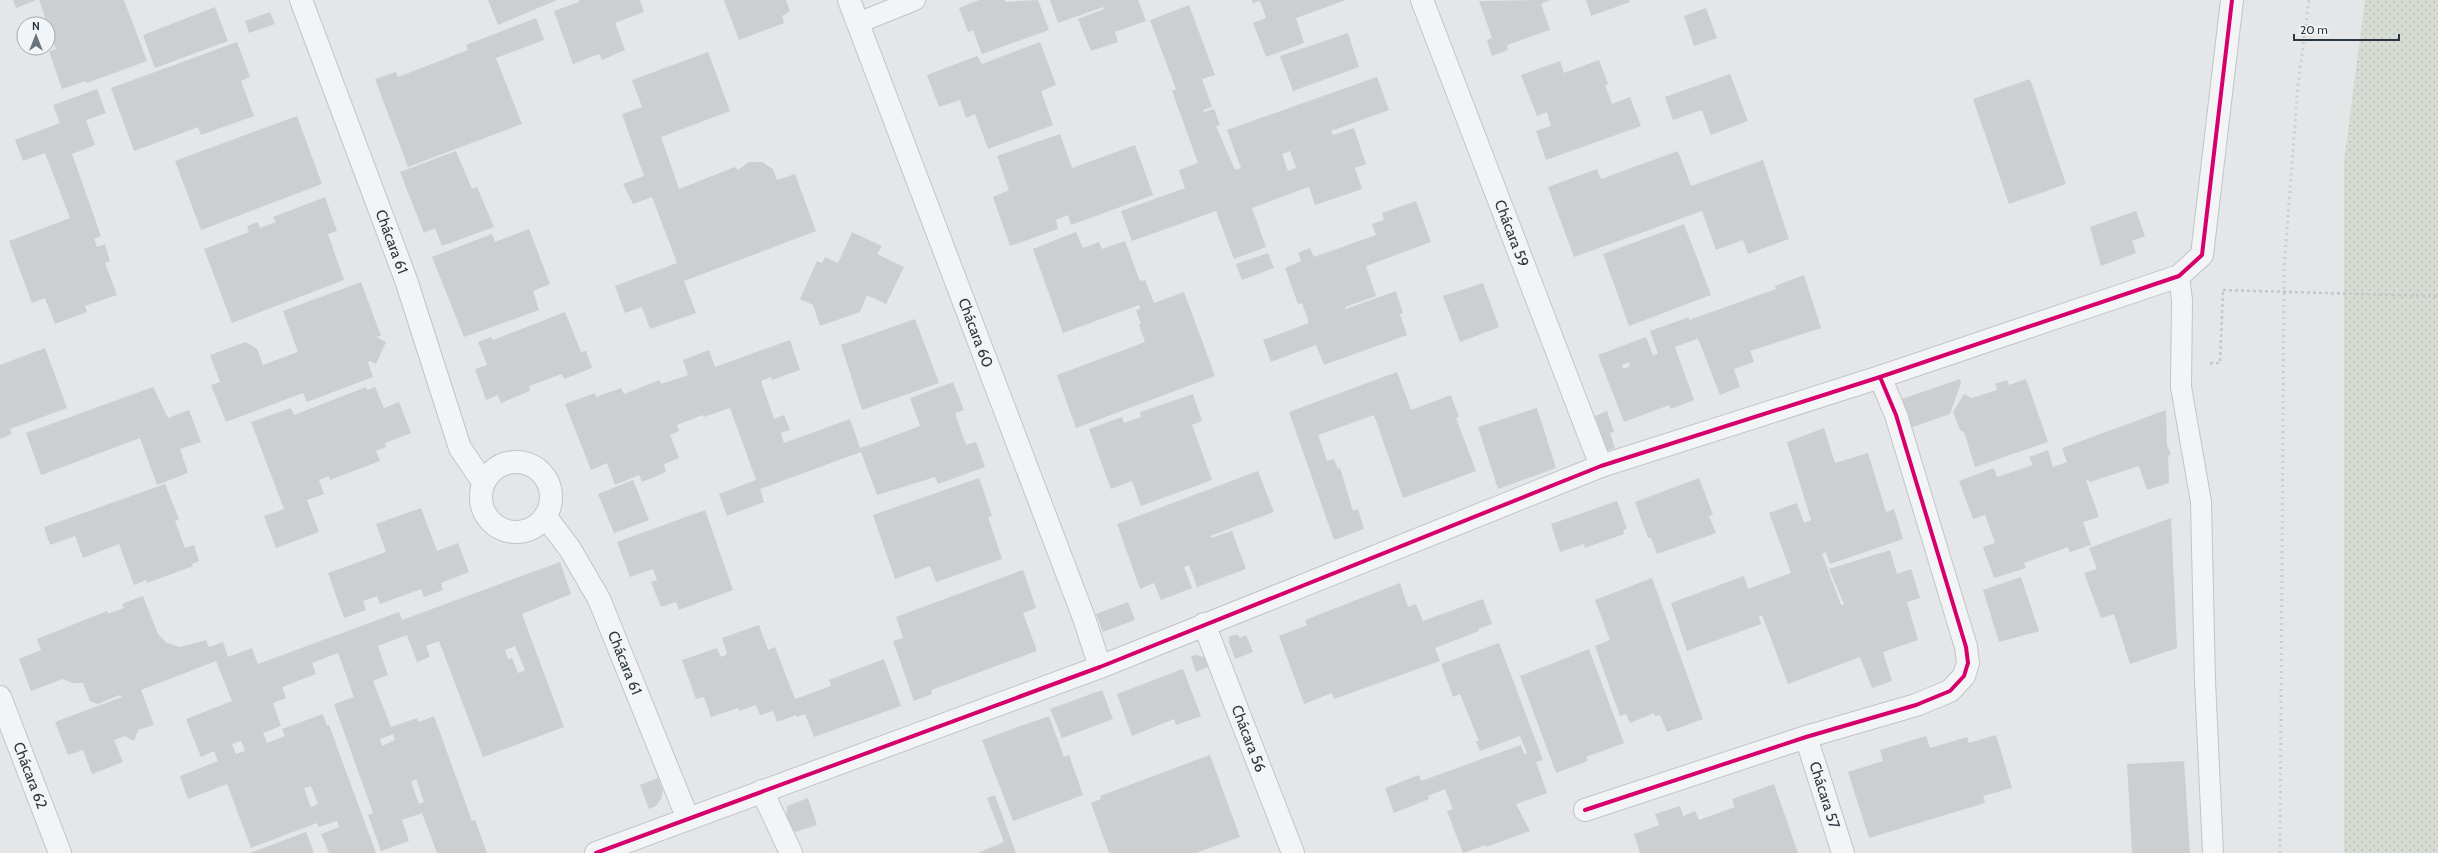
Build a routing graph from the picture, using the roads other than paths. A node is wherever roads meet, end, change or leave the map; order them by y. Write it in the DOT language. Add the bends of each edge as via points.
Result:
graph roads {
  1 [pos="300,0"];
  2 [pos="849,0"];
  3 [pos="915,0"];
  4 [pos="1422,0"];
  5 [pos="2232,0"];
  6 [pos="858,23"];
  7 [pos="2179,276"];
  8 [pos="1880,378"];
  9 [pos="1600,466"];
  10 [pos="484,482"];
  11 [pos="545,516"];
  12 [pos="1204,624"];
  13 [pos="1100,667"];
  14 [pos="0,697"];
  15 [pos="1806,737"];
  16 [pos="762,791"];
  17 [pos="1585,810"];
  18 [pos="688,819"];
  19 [pos="60,853"];
  20 [pos="596,853"];
  21 [pos="791,853"];
  22 [pos="1293,853"];
  23 [pos="1843,853"];
  24 [pos="2213,853"];
  1 -- 10 [label="street, Chácara 61" via="406,280 460,448"];
  2 -- 6 [label="street, Chácara 60"];
  3 -- 6 [label="lane"];
  4 -- 9 [label="street, Chácara 59"];
  5 -- 7 [label="street" via="2202,255"];
  6 -- 13 [label="street, Chácara 60" via="1084,618"];
  7 -- 8 [label="street"];
  7 -- 24 [label="lane" via="2182,300 2181,387 2201,502 2205,681"];
  8 -- 9 [label="street"];
  8 -- 15 [label="street" via="1900,430 1966,647 1968,663 1964,676 1950,691 1916,705"];
  9 -- 12 [label="street"];
  10 -- 11 [label="street" via="480,495 482,508 488,519 498,527 511,532 524,531 535,526"];
  10 -- 11 [label="street" via="491,471 502,464 527,463 547,480 551,492 550,505"];
  11 -- 18 [label="street, Chácara 61" via="570,549 599,599"];
  12 -- 13 [label="street"];
  12 -- 22 [label="street, Chácara 56"];
  13 -- 16 [label="street"];
  14 -- 19 [label="street, Chácara 62"];
  15 -- 17 [label="street"];
  15 -- 23 [label="street, Chácara 57"];
  16 -- 18 [label="street"];
  16 -- 21 [label="street"];
  18 -- 20 [label="street"];
}
